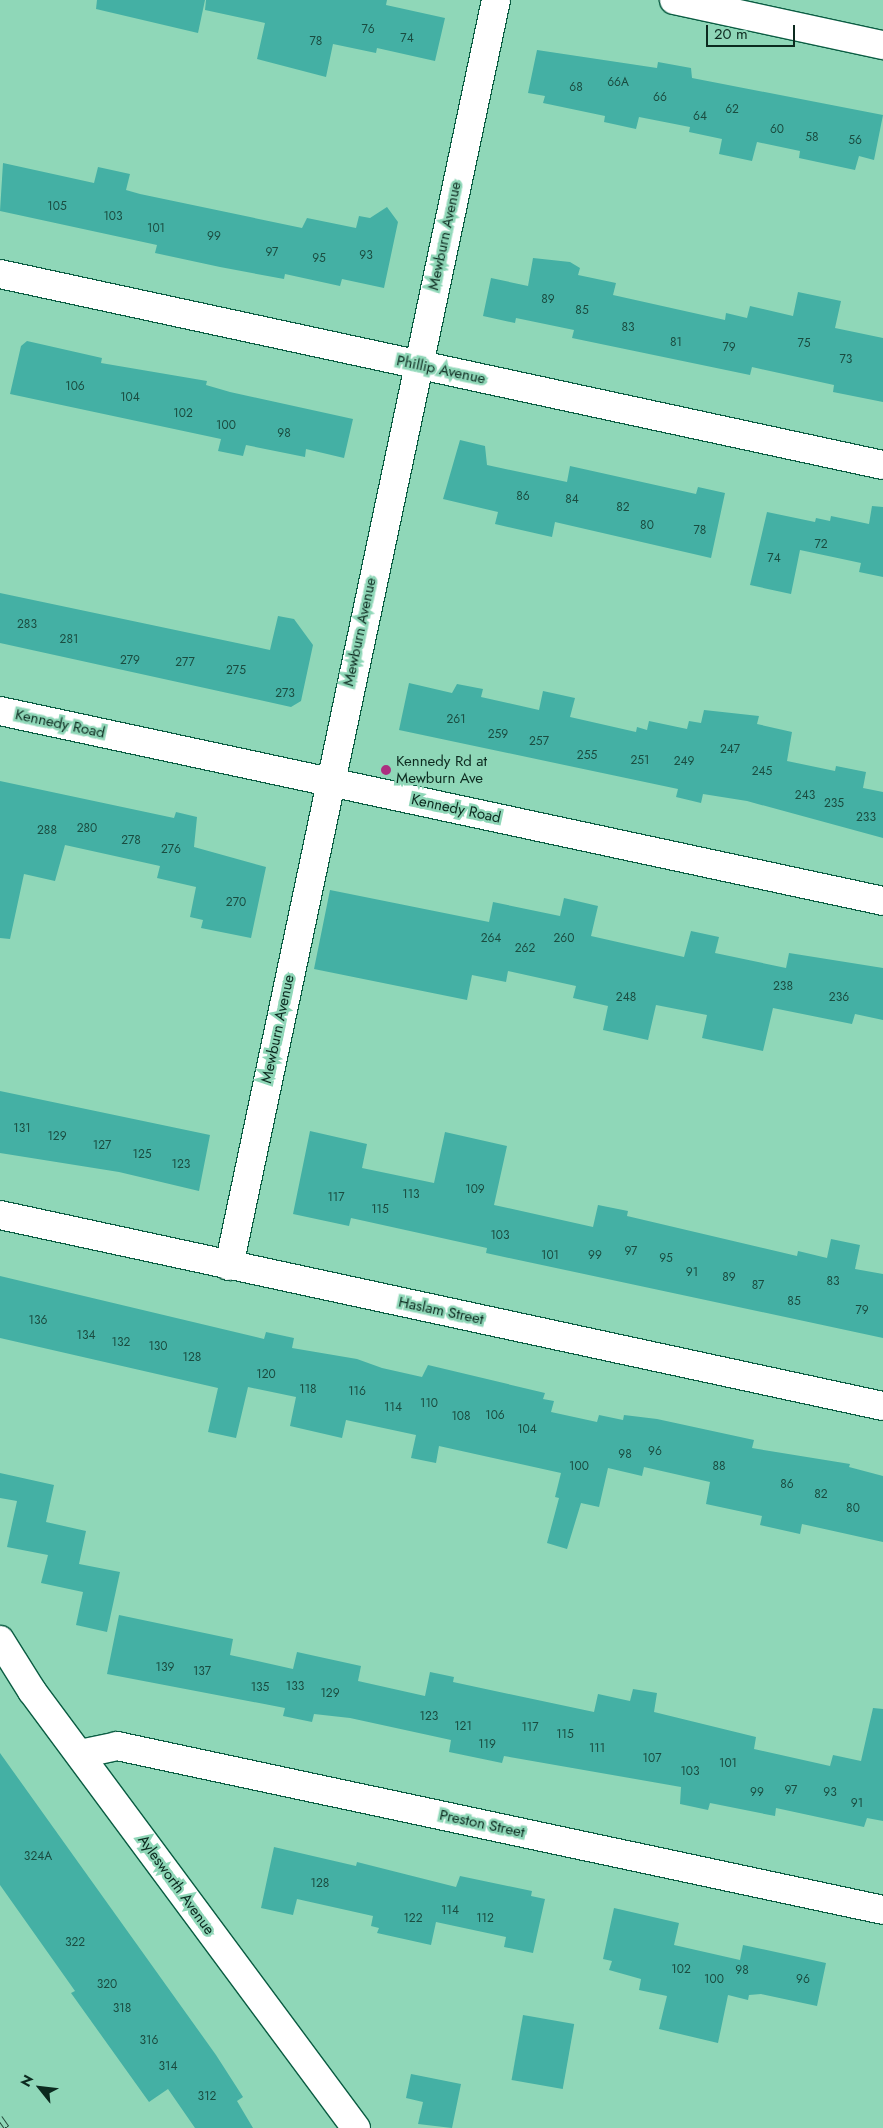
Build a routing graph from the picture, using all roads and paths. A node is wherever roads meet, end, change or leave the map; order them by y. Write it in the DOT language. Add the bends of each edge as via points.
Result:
graph roads {
  1 [pos="496,0"];
  2 [pos="674,0"];
  3 [pos="883,45"];
  4 [pos="0,274"];
  5 [pos="418,365"];
  6 [pos="883,465"];
  7 [pos="0,711"];
  8 [pos="328,782"];
  9 [pos="883,901"];
  10 [pos="0,1215"];
  11 [pos="229,1266"];
  12 [pos="883,1406"];
  13 [pos="0,1640"];
  14 [pos="80,1754"];
  15 [pos="883,1910"];
  16 [pos="356,2128"];
  1 -- 5 [label="street, Mewburn Avenue"];
  2 -- 3 [label="street"];
  4 -- 5 [label="street, Phillip Avenue"];
  5 -- 6 [label="street, Phillip Avenue"];
  5 -- 8 [label="street, Mewburn Avenue"];
  7 -- 8 [label="street, Kennedy Road"];
  8 -- 9 [label="street, Kennedy Road"];
  8 -- 11 [label="street, Mewburn Avenue"];
  10 -- 11 [label="street, Haslam Street"];
  11 -- 12 [label="street, Haslam Street"];
  13 -- 14 [label="street, Aylesworth Avenue" via="32,1692"];
  14 -- 15 [label="street, Preston Street" via="117,1746"];
  14 -- 16 [label="street, Aylesworth Avenue"];
}
